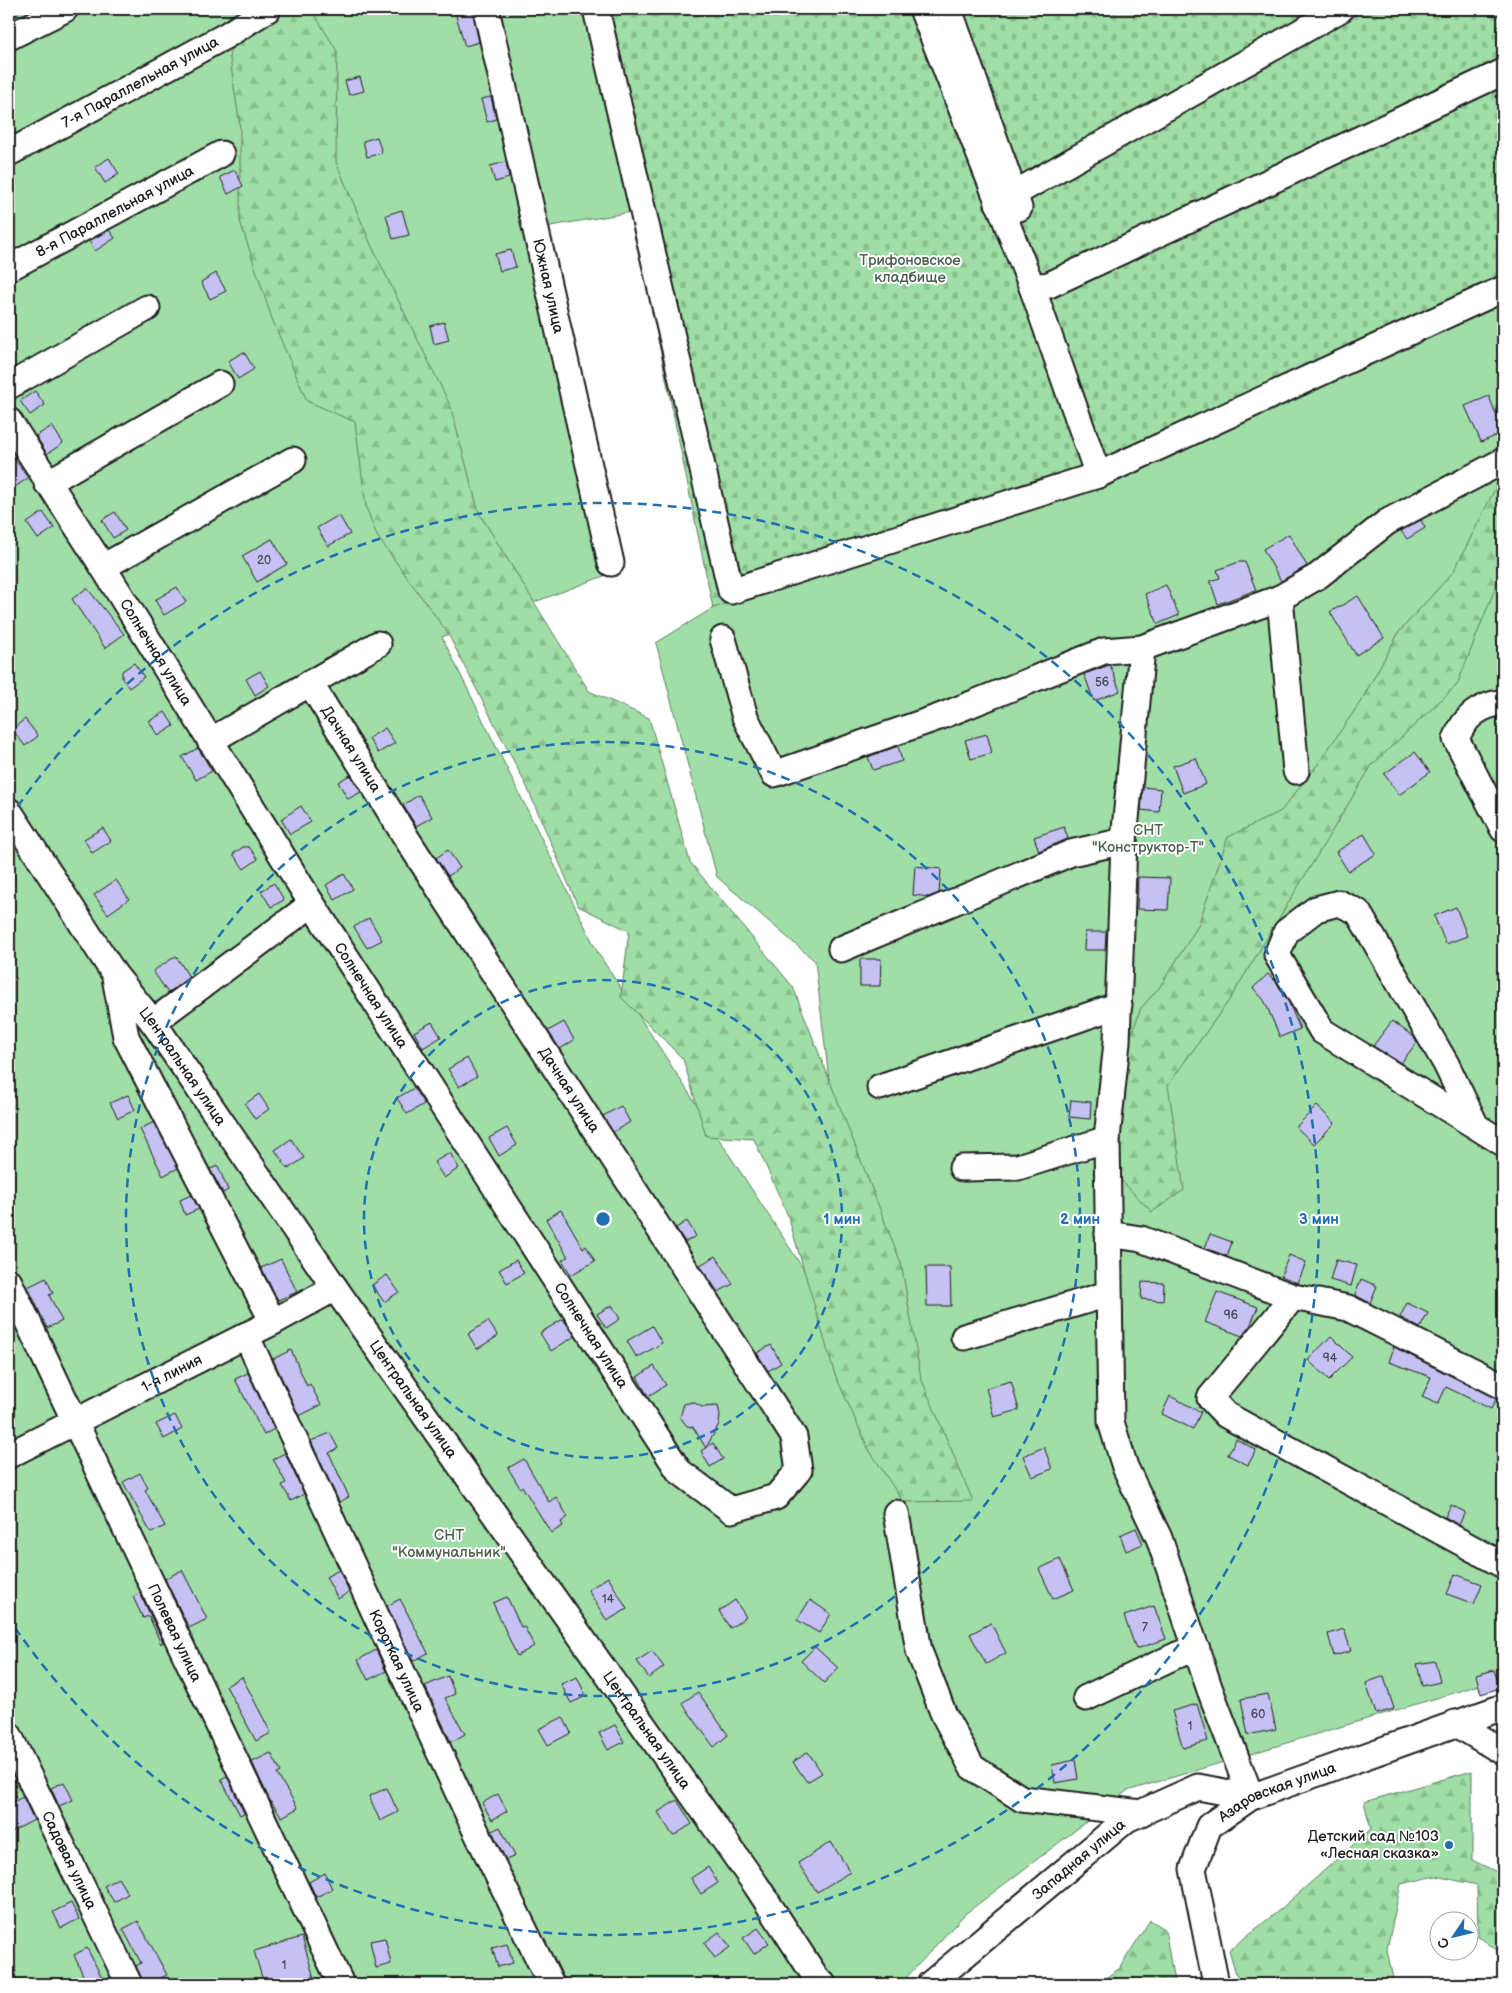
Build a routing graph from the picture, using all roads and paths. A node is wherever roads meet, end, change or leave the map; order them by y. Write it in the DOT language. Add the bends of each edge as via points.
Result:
graph roads {
  1 [pos="65,9"];
  2 [pos="268,9"];
  3 [pos="486,9"];
  4 [pos="596,9"];
  5 [pos="922,9"];
  6 [pos="949,9"];
  7 [pos="1341,9"];
  8 [pos="9,37"];
  9 [pos="1503,72"];
  10 [pos="9,152"];
  11 [pos="221,154"];
  12 [pos="1006,199"];
  13 [pos="9,268"];
  14 [pos="1040,286"];
  15 [pos="1503,289"];
  16 [pos="147,308"];
  17 [pos="220,384"];
  18 [pos="9,386"];
  19 [pos="9,421"];
  20 [pos="293,460"];
  21 [pos="1503,461"];
  22 [pos="1098,475"];
  23 [pos="47,483"];
  24 [pos="611,563"];
  25 [pos="103,567"];
  26 [pos="1280,598"];
  27 [pos="723,639"];
  28 [pos="378,644"];
  29 [pos="1142,648"];
  30 [pos="310,683"];
  31 [pos="1503,702"];
  32 [pos="210,741"];
  33 [pos="1296,771"];
  34 [pos="9,811"];
  35 [pos="1503,829"];
  36 [pos="1124,841"];
  37 [pos="312,904"];
  38 [pos="841,949"];
  39 [pos="115,975"];
  40 [pos="1119,1005"];
  41 [pos="153,1022"];
  42 [pos="880,1087"];
  43 [pos="1476,1126"];
  44 [pos="1108,1140"];
  45 [pos="1503,1142"];
  46 [pos="962,1168"];
  47 [pos="1108,1234"];
  48 [pos="9,1282"];
  49 [pos="335,1288"];
  50 [pos="1108,1294"];
  51 [pos="1293,1297"];
  52 [pos="273,1322"];
  53 [pos="246,1335"];
  54 [pos="964,1337"];
  55 [pos="1503,1386"];
  56 [pos="74,1421"];
  57 [pos="9,1455"];
  58 [pos="776,1497"];
  59 [pos="896,1513"];
  60 [pos="1503,1565"];
  61 [pos="1197,1649"];
  62 [pos="1086,1698"];
  63 [pos="1503,1708"];
  64 [pos="1455,1723"];
  65 [pos="9,1735"];
  66 [pos="1503,1752"];
  67 [pos="1251,1797"];
  68 [pos="1141,1813"];
  69 [pos="128,1984"];
  70 [pos="341,1984"];
  71 [pos="551,1984"];
  72 [pos="823,1984"];
  73 [pos="930,1984"];
  74 [pos="1216,1984"];
  1 -- 8 [label="street"];
  2 -- 10 [label="street, 7-я Параллельная улица" via="227,35"];
  3 -- 24 [label="street, Южная улица"];
  4 -- 22 [label="street" via="731,591"];
  5 -- 12 [label="street"];
  6 -- 12 [label="street"];
  7 -- 12 [label="street"];
  9 -- 14 [label="street"];
  11 -- 13 [label="street, 8-я Параллельная улица"];
  12 -- 14 [label="street"];
  14 -- 22 [label="street"];
  15 -- 22 [label="street"];
  16 -- 18 [label="street"];
  17 -- 23 [label="street"];
  19 -- 23 [label="street, Солнечная улица"];
  20 -- 25 [label="street"];
  21 -- 26 [label="street" via="1387,522 1318,576"];
  23 -- 25 [label="street, Солнечная улица"];
  25 -- 32 [label="street, Солнечная улица"];
  26 -- 29 [label="street"];
  26 -- 33 [label="street"];
  27 -- 29 [label="street" via="745,717 774,774 939,716 1104,651"];
  28 -- 30 [label="street"];
  29 -- 36 [label="street"];
  30 -- 32 [label="street"];
  30 -- 58 [label="street, Дачная улица" via="407,839 794,1437 799,1470"];
  31 -- 35 [label="street" via="1486,705 1462,723 1456,739"];
  32 -- 37 [label="street, Солнечная улица"];
  34 -- 39 [label="street, Центральная улица"];
  36 -- 38 [label="street" via="1071,853"];
  36 -- 40 [label="street"];
  37 -- 41 [label="street"];
  37 -- 58 [label="street, Солнечная улица" via="679,1471 731,1510"];
  39 -- 41 [label="street, Центральная улица"];
  39 -- 52 [label="street" via="126,1037"];
  40 -- 42 [label="street"];
  40 -- 44 [label="street"];
  41 -- 49 [label="street, Центральная улица"];
  43 -- 43 [label="street" via="1322,1031 1277,955 1286,932 1316,909 1339,903 1358,912 1446,1064"];
  43 -- 45 [label="street"];
  44 -- 46 [label="street" via="1018,1167"];
  44 -- 47 [label="street"];
  47 -- 50 [label="street"];
  47 -- 51 [label="street" via="1141,1239"];
  48 -- 56 [label="street, Полевая улица"];
  49 -- 52 [label="street, 1-я линия"];
  49 -- 72 [label="street, Центральная улица"];
  50 -- 54 [label="street"];
  50 -- 61 [label="street" via="1111,1422 1116,1444 1159,1538"];
  51 -- 55 [label="street" via="1348,1308"];
  51 -- 60 [label="street" via="1210,1398 1226,1415"];
  52 -- 53 [label="street, 1-я линия"];
  53 -- 56 [label="street, 1-я линия"];
  53 -- 71 [label="street, Короткая улица"];
  56 -- 57 [label="street, 1-я линия"];
  56 -- 70 [label="street, Полевая улица"];
  59 -- 68 [label="street" via="919,1650 944,1715 972,1767 1022,1799"];
  61 -- 62 [label="street"];
  61 -- 67 [label="street"];
  63 -- 64 [label="street, Азаровская улица"];
  64 -- 66 [label="street"];
  64 -- 67 [label="street, Азаровская улица"];
  65 -- 69 [label="street, Садовая улица"];
  67 -- 68 [label="street, Западная улица" via="1198,1787"];
  67 -- 74 [label="street, Азаровская улица" via="1208,1826 1193,1869"];
  68 -- 73 [label="street, Западная улица" via="1127,1819"];
}
